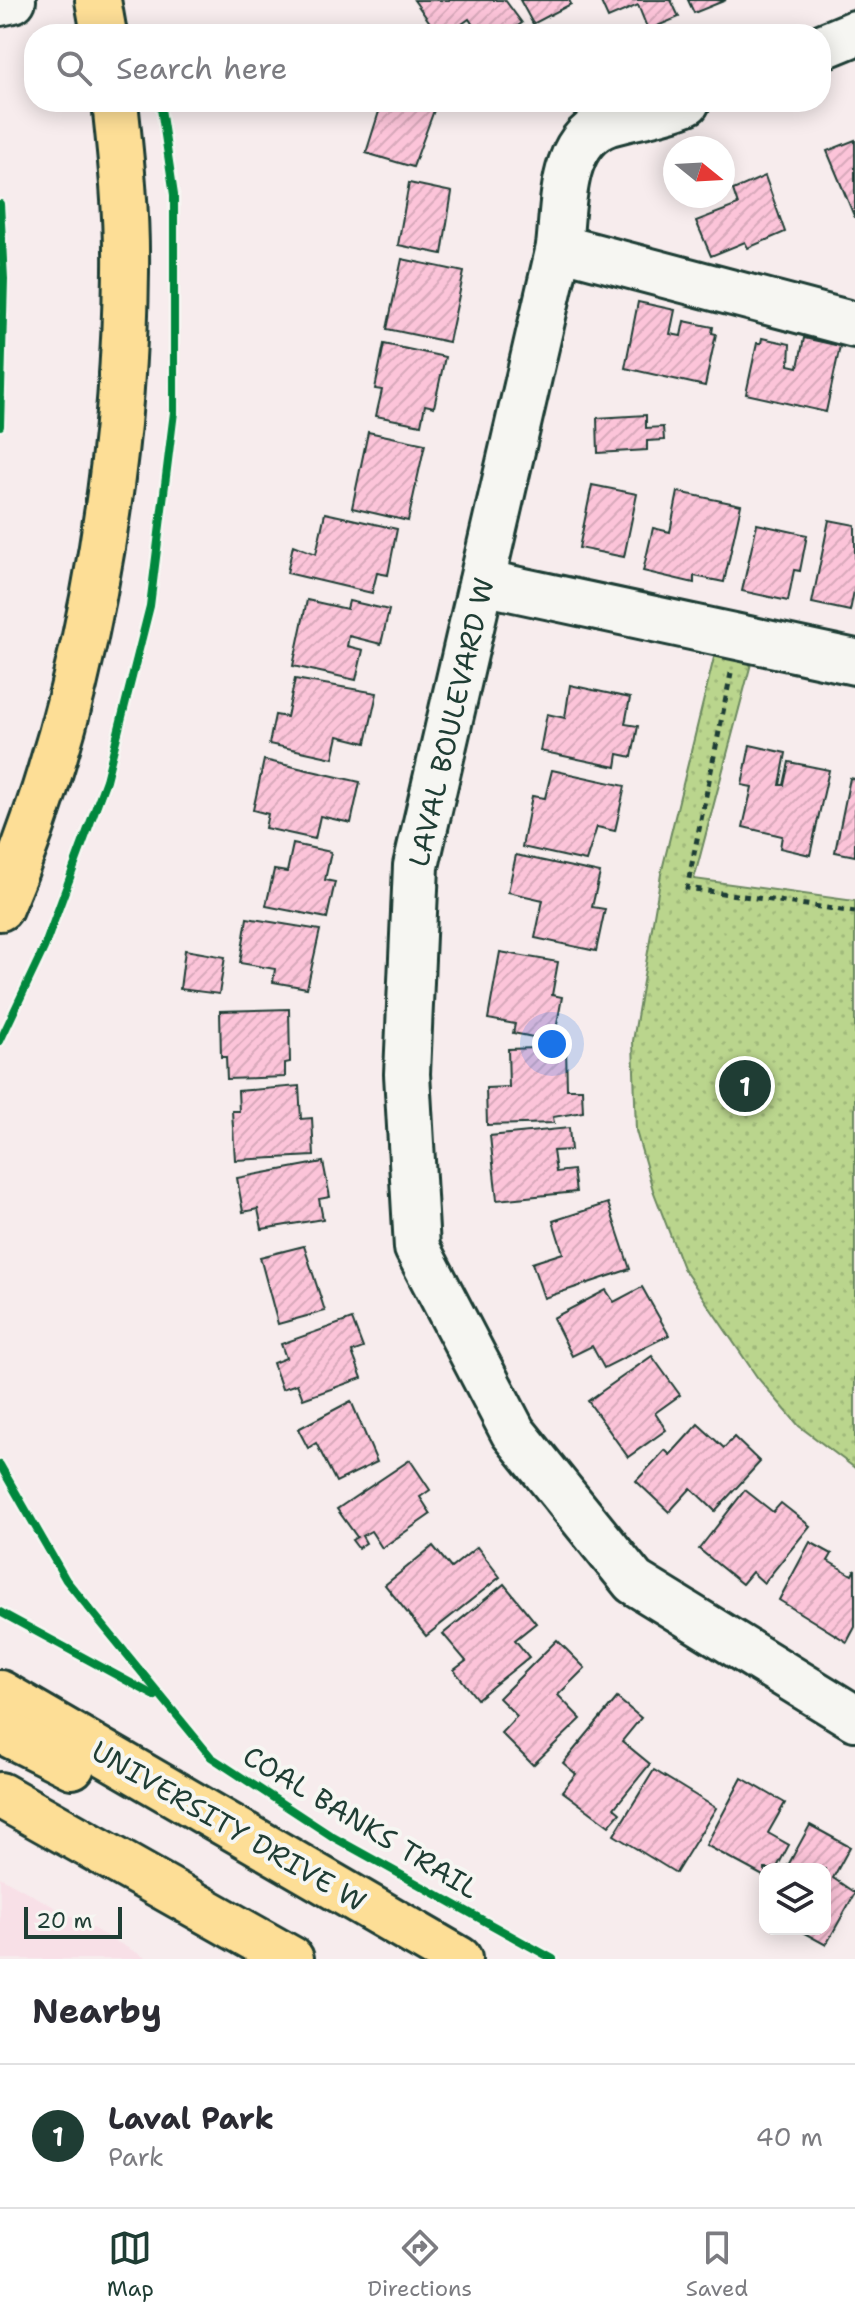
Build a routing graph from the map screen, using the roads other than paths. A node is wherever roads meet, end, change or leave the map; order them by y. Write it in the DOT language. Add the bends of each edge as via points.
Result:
graph roads {
  1 [pos="13,0"];
  2 [pos="98,0"];
  3 [pos="0,3"];
  4 [pos="102,24"];
  5 [pos="855,33"];
  6 [pos="831,43"];
  7 [pos="116,112"];
  8 [pos="650,112"];
  9 [pos="559,247"];
  10 [pos="855,325"];
  11 [pos="482,582"];
  12 [pos="855,662"];
  13 [pos="0,908"];
  14 [pos="0,1693"];
  15 [pos="855,1718"];
  16 [pos="0,1730"];
  17 [pos="0,1795"];
  18 [pos="353,1898"];
  19 [pos="291,1959"];
  20 [pos="459,1959"];
  1 -- 3 [label="street"];
  2 -- 4 [label="main road"];
  5 -- 6 [label="street"];
  7 -- 13 [label="main road" via="126,271 111,480 85,632 57,746"];
  8 -- 9 [label="street, LAVAL BOULEVARD W" via="605,124 577,145 567,178"];
  9 -- 10 [label="street"];
  9 -- 11 [label="street, LAVAL BOULEVARD W"];
  11 -- 12 [label="street"];
  11 -- 15 [label="street, LAVAL BOULEVARD W" via="416,866 407,1074 417,1248 513,1432 634,1582"];
  14 -- 18 [label="main road, UNIVERSITY DRIVE W"];
  16 -- 18 [label="main road" via="218,1840"];
  17 -- 19 [label="main road"];
  18 -- 20 [label="main road, UNIVERSITY DRIVE W"];
}
